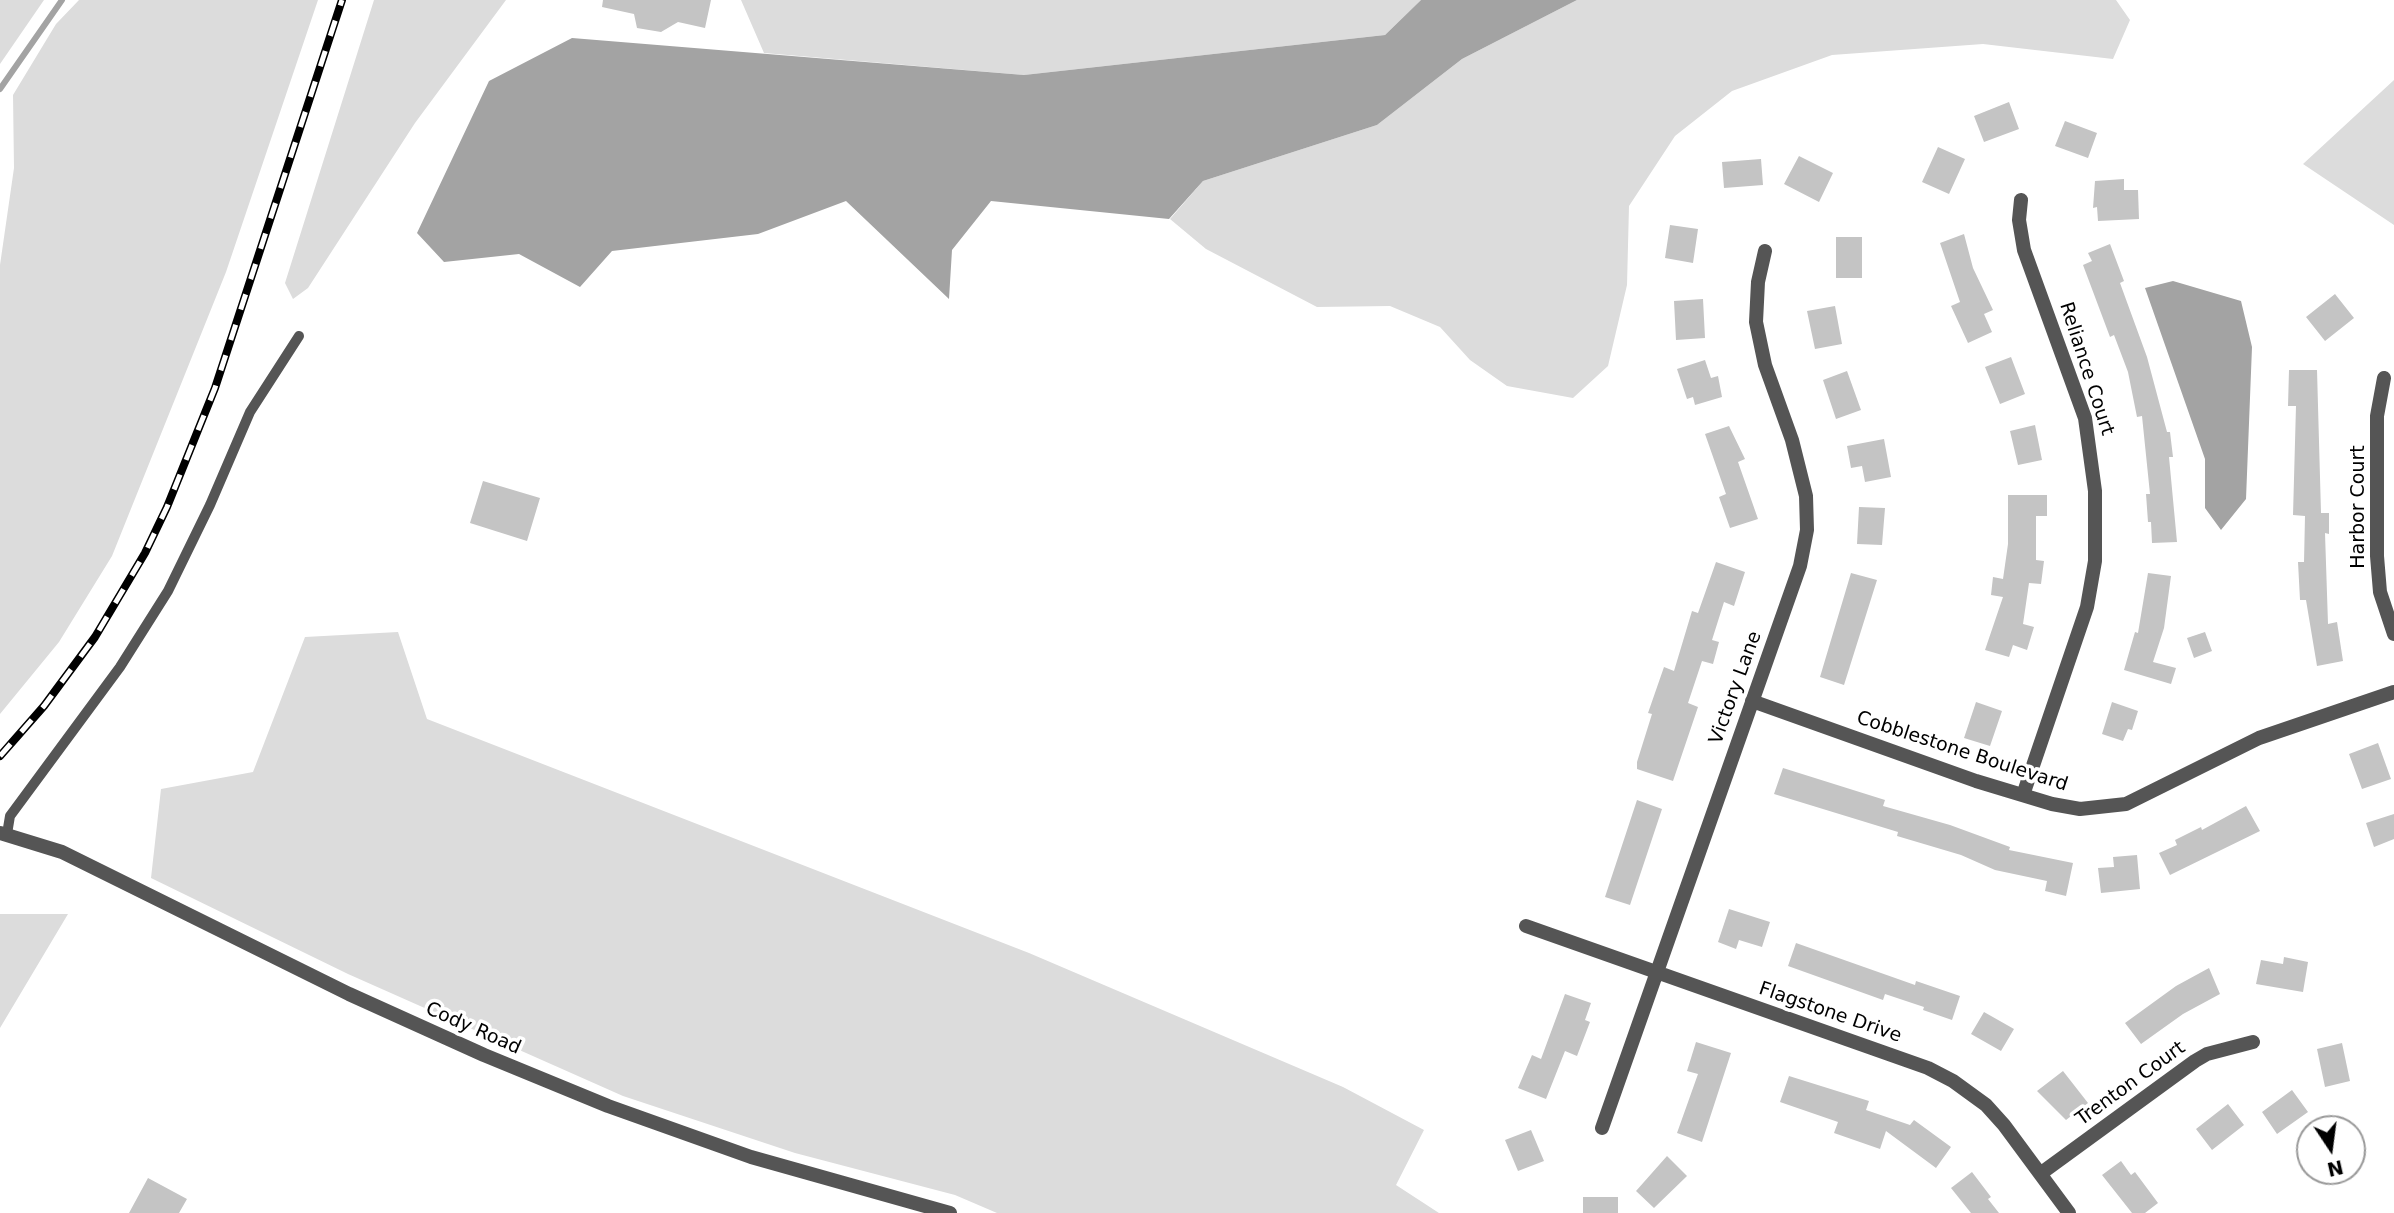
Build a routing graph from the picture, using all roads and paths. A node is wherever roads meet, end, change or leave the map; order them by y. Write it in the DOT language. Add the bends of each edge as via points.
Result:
graph roads {
  1 [pos="2021,200"];
  2 [pos="1765,251"];
  3 [pos="299,336"];
  4 [pos="2384,379"];
  5 [pos="2394,634"];
  6 [pos="2394,692"];
  7 [pos="1752,701"];
  8 [pos="2023,795"];
  9 [pos="3,834"];
  10 [pos="1526,926"];
  11 [pos="1657,972"];
  12 [pos="2253,1042"];
  13 [pos="1602,1129"];
  14 [pos="2040,1174"];
  15 [pos="950,1213"];
  16 [pos="2069,1213"];
  1 -- 8 [label="street, Reliance Court" via="2024,250 2085,418 2095,491 2095,562 2087,607"];
  2 -- 7 [label="street, Victory Lane" via="1756,322 1806,496 1807,530 1800,566"];
  3 -- 9 [label="lane" via="250,412 168,591 120,667 10,816"];
  4 -- 5 [label="street, Harbor Court" via="2378,416 2376,556 2380,592"];
  6 -- 8 [label="street, Cobblestone Boulevard" via="2259,738 2126,804 2080,809"];
  7 -- 8 [label="street, Cobblestone Boulevard"];
  7 -- 11 [label="street, Victory Lane"];
  9 -- 15 [label="street, Cody Road" via="62,852 349,994 608,1107 751,1157"];
  10 -- 11 [label="street, Flagstone Drive"];
  11 -- 13 [label="street, Victory Lane"];
  11 -- 14 [label="street, Flagstone Drive" via="1928,1068 1953,1081 1986,1105"];
  12 -- 14 [label="street, Trenton Court" via="2195,1061"];
  14 -- 16 [label="street, Flagstone Drive"];
}
